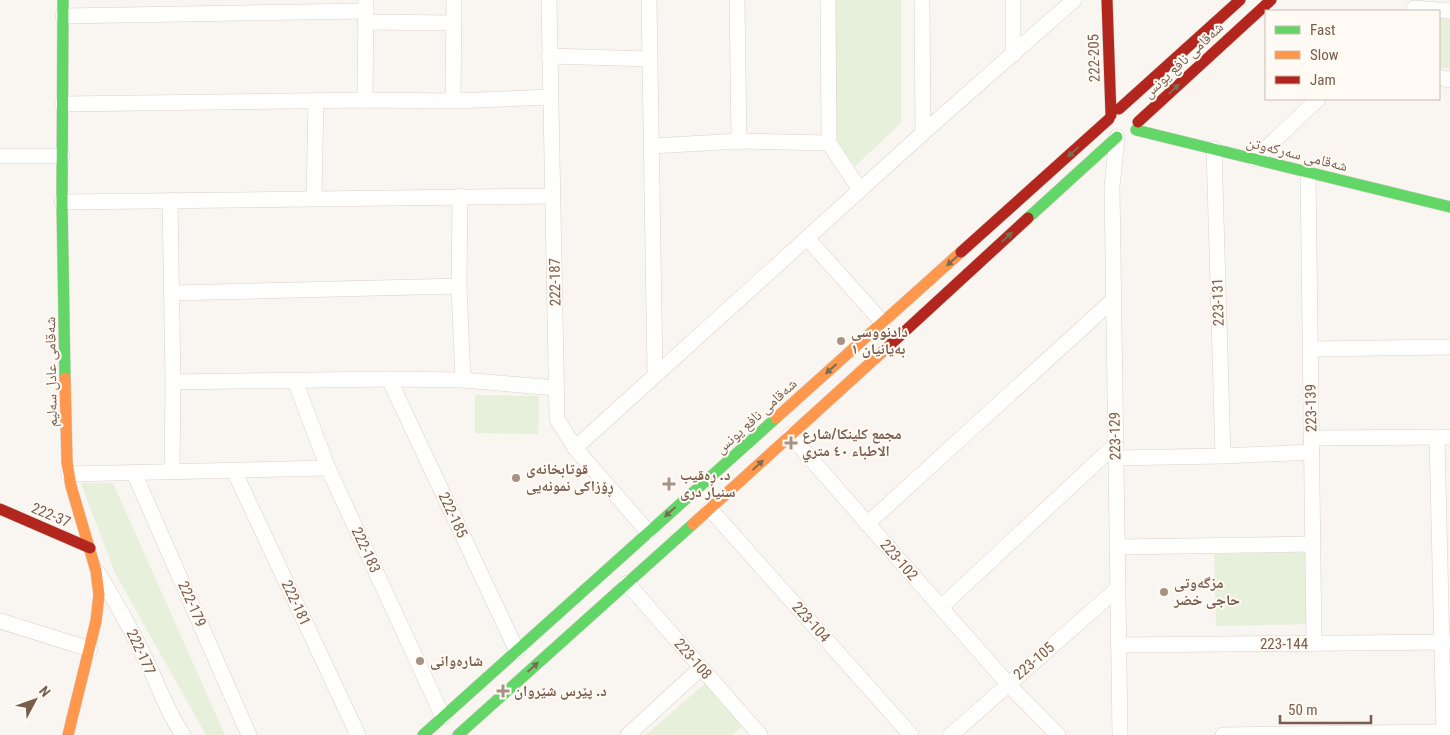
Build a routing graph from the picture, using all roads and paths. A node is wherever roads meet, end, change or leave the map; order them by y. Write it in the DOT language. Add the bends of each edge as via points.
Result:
graph roads {
  1 [pos="63,0"];
  2 [pos="454,0"];
  3 [pos="549,0"];
  4 [pos="649,0"];
  5 [pos="737,0"];
  6 [pos="828,0"];
  7 [pos="922,0"];
  8 [pos="1013,0"];
  9 [pos="1074,0"];
  10 [pos="1107,0"];
  11 [pos="1240,0"];
  12 [pos="1271,0"];
  13 [pos="1228,5"];
  14 [pos="1415,6"];
  15 [pos="276,7"];
  16 [pos="366,11"];
  17 [pos="1450,11"];
  18 [pos="63,16"];
  19 [pos="454,23"];
  20 [pos="1013,55"];
  21 [pos="549,56"];
  22 [pos="650,59"];
  23 [pos="551,97"];
  24 [pos="365,100"];
  25 [pos="1317,100"];
  26 [pos="316,101"];
  27 [pos="453,101"];
  28 [pos="62,104"];
  29 [pos="1113,114"];
  30 [pos="1137,126"];
  31 [pos="923,133"];
  32 [pos="1117,137"];
  33 [pos="739,141"];
  34 [pos="829,143"];
  35 [pos="652,146"];
  36 [pos="1214,149"];
  37 [pos="0,156"];
  38 [pos="62,156"];
  39 [pos="1254,159"];
  40 [pos="1308,172"];
  41 [pos="860,190"];
  42 [pos="460,196"];
  43 [pos="553,196"];
  44 [pos="314,198"];
  45 [pos="170,200"];
  46 [pos="62,202"];
  47 [pos="1450,207"];
  48 [pos="807,238"];
  49 [pos="459,286"];
  50 [pos="172,293"];
  51 [pos="1113,300"];
  52 [pos="883,323"];
  53 [pos="1450,348"];
  54 [pos="1310,349"];
  55 [pos="655,374"];
  56 [pos="389,379"];
  57 [pos="463,380"];
  58 [pos="295,381"];
  59 [pos="174,382"];
  60 [pos="556,388"];
  61 [pos="790,436"];
  62 [pos="1443,437"];
  63 [pos="1311,445"];
  64 [pos="575,448"];
  65 [pos="1115,452"];
  66 [pos="1223,456"];
  67 [pos="328,468"];
  68 [pos="234,471"];
  69 [pos="172,472"];
  70 [pos="134,473"];
  71 [pos="69,474"];
  72 [pos="710,508"];
  73 [pos="0,509"];
  74 [pos="867,524"];
  75 [pos="648,532"];
  76 [pos="1313,544"];
  77 [pos="1445,545"];
  78 [pos="1117,547"];
  79 [pos="90,548"];
  80 [pos="96,571"];
  81 [pos="627,583"];
  82 [pos="1117,589"];
  83 [pos="940,607"];
  84 [pos="557,614"];
  85 [pos="0,621"];
  86 [pos="572,632"];
  87 [pos="1446,642"];
  88 [pos="1314,643"];
  89 [pos="1118,645"];
  90 [pos="90,649"];
  91 [pos="517,651"];
  92 [pos="701,668"];
  93 [pos="1008,684"];
  94 [pos="443,717"];
  95 [pos="751,732"];
  96 [pos="465,733"];
  97 [pos="1444,734"];
  98 [pos="68,735"];
  99 [pos="183,735"];
  100 [pos="250,735"];
  101 [pos="358,735"];
  102 [pos="423,735"];
  103 [pos="628,735"];
  104 [pos="911,735"];
  105 [pos="951,735"];
  106 [pos="1058,735"];
  107 [pos="1120,735"];
  108 [pos="1223,735"];
  1 -- 18 [label="main road, شەقامی عادل سەلیم"];
  2 -- 19 [label="street"];
  3 -- 21 [label="street, 222-187"];
  4 -- 22 [label="street"];
  5 -- 33 [label="street"];
  6 -- 34 [label="street"];
  7 -- 31 [label="street"];
  8 -- 20 [label="street"];
  9 -- 20 [label="street"];
  10 -- 29 [label="main road, 222-205"];
  11 -- 13 [label="main road, شەقامی نافع یونس"];
  30 -- 12 [label="main road, شەقامی نافع یونس, one-way"];
  13 -- 29 [label="main road, شەقامی نافع یونس"];
  14 -- 17 [label="street"];
  15 -- 16 [label="street"];
  15 -- 18 [label="street"];
  16 -- 19 [label="street"];
  16 -- 24 [label="street"];
  18 -- 28 [label="main road, شەقامی عادل سەلیم"];
  19 -- 27 [label="street"];
  20 -- 31 [label="street"];
  21 -- 22 [label="street"];
  21 -- 23 [label="street, 222-187"];
  22 -- 35 [label="street"];
  23 -- 27 [label="street"];
  23 -- 43 [label="street, 222-187"];
  24 -- 26 [label="street"];
  24 -- 27 [label="street"];
  25 -- 39 [label="street"];
  26 -- 28 [label="street"];
  26 -- 44 [label="street"];
  28 -- 38 [label="main road, شەقامی عادل سەلیم"];
  29 -- 30 [label="main road, شەقامی نافع یونس" via="1128,109 1132,111"];
  29 -- 32 [label="main road" via="1108,123"];
  29 -- 52 [label="main road, شەقامی نافع یونس, one-way"];
  30 -- 32 [label="main road, شەقامی نافع یونس" via="1130,136"];
  30 -- 36 [label="main road, شەقامی سەرکەوتن"];
  31 -- 41 [label="street"];
  32 -- 51 [label="street, 223-129" via="1112,187"];
  61 -- 32 [label="main road, شەقامی نافع یونس, one-way"];
  33 -- 34 [label="street"];
  33 -- 35 [label="street"];
  34 -- 41 [label="street"];
  35 -- 55 [label="street"];
  36 -- 39 [label="main road, شەقامی سەرکەوتن"];
  36 -- 66 [label="street, 223-131"];
  37 -- 38 [label="street"];
  38 -- 46 [label="main road, شەقامی عادل سەلیم"];
  39 -- 40 [label="main road, شەقامی سەرکەوتن"];
  40 -- 47 [label="main road, شەقامی سەرکەوتن"];
  40 -- 54 [label="street, 223-139"];
  41 -- 48 [label="street"];
  42 -- 43 [label="street"];
  42 -- 44 [label="street"];
  42 -- 49 [label="street"];
  43 -- 60 [label="street, 222-187"];
  44 -- 45 [label="street"];
  45 -- 46 [label="street"];
  45 -- 50 [label="street"];
  46 -- 71 [label="main road, شەقامی عادل سەلیم"];
  48 -- 52 [label="street"];
  48 -- 55 [label="street"];
  49 -- 50 [label="street"];
  49 -- 57 [label="street"];
  50 -- 59 [label="street"];
  51 -- 65 [label="street, 223-129"];
  51 -- 74 [label="street"];
  52 -- 75 [label="main road, شەقامی نافع یونس, one-way"];
  53 -- 54 [label="street"];
  54 -- 63 [label="street, 223-139"];
  55 -- 64 [label="street"];
  56 -- 57 [label="street"];
  56 -- 58 [label="street"];
  56 -- 91 [label="street, 222-185"];
  57 -- 60 [label="street"];
  58 -- 59 [label="street"];
  58 -- 67 [label="street, 222-183"];
  59 -- 69 [label="street"];
  60 -- 64 [label="street, 222-187" via="557,420"];
  72 -- 61 [label="main road, شەقامی نافع یونس, one-way"];
  61 -- 74 [label="street, 223-102"];
  62 -- 63 [label="street"];
  62 -- 77 [label="street"];
  63 -- 66 [label="street"];
  63 -- 76 [label="street, 223-139"];
  64 -- 75 [label="street, 222-187"];
  65 -- 66 [label="street"];
  65 -- 78 [label="street, 223-129"];
  65 -- 83 [label="street"];
  67 -- 68 [label="street"];
  67 -- 94 [label="street, 222-183"];
  68 -- 69 [label="street"];
  68 -- 101 [label="street, 222-181"];
  69 -- 70 [label="street"];
  70 -- 71 [label="street"];
  70 -- 100 [label="street, 222-179"];
  71 -- 79 [label="main road, شەقامی عادل سەلیم"];
  72 -- 81 [label="main road, شەقامی نافع یونس"];
  72 -- 104 [label="street, 223-104"];
  73 -- 79 [label="main road, 222-37"];
  74 -- 83 [label="street, 223-102"];
  75 -- 84 [label="main road, شەقامی نافع یونس"];
  76 -- 78 [label="street"];
  76 -- 88 [label="street, 223-139"];
  77 -- 87 [label="street"];
  78 -- 82 [label="street, 223-129"];
  79 -- 80 [label="main road, شەقامی عادل سەلیم"];
  80 -- 90 [label="main road, شەقامی عادل سەلیم" via="98,608"];
  80 -- 99 [label="street, 222-177" via="126,618 165,705"];
  81 -- 86 [label="main road, شەقامی نافع یونس"];
  81 -- 92 [label="street, 223-108"];
  82 -- 89 [label="street, 223-129"];
  82 -- 93 [label="street, 223-105"];
  83 -- 93 [label="street, 223-102"];
  84 -- 86 [label="main road"];
  84 -- 91 [label="main road, شەقامی نافع یونس"];
  85 -- 90 [label="street"];
  96 -- 86 [label="main road, شەقامی نافع یونس, one-way"];
  87 -- 88 [label="street, 223-144"];
  87 -- 97 [label="street"];
  88 -- 89 [label="street, 223-144"];
  89 -- 107 [label="street, 223-129"];
  90 -- 98 [label="main road, شەقامی عادل سەلیم"];
  91 -- 94 [label="main road, شەقامی نافع یونس"];
  92 -- 95 [label="street, 223-108"];
  92 -- 103 [label="street"];
  93 -- 105 [label="street, 223-105"];
  93 -- 106 [label="street, 223-102"];
  94 -- 102 [label="main road, شەقامی نافع یونس"];
  97 -- 108 [label="street"];
}
